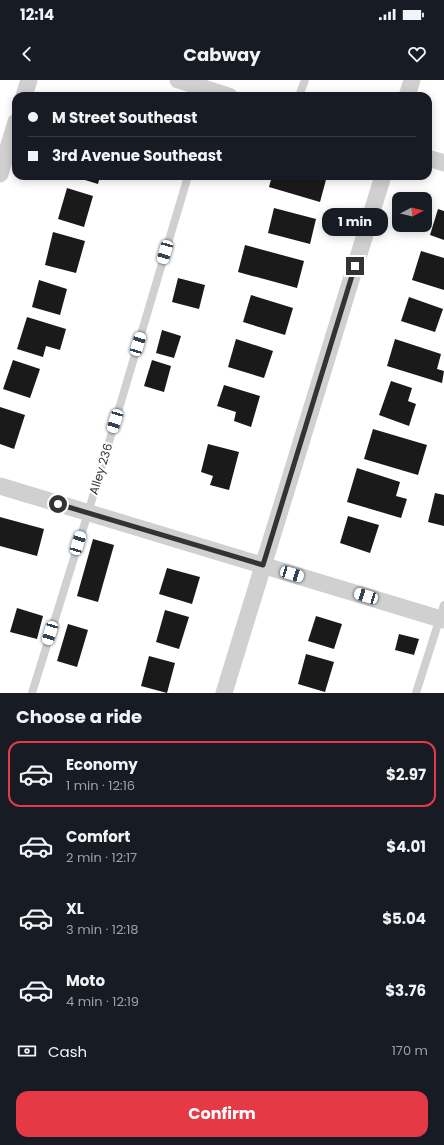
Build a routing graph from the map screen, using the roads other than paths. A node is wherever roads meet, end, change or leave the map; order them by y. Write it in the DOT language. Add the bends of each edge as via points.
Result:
graph roads {
  1 [pos="29,80"];
  2 [pos="178,80"];
  3 [pos="305,80"];
  4 [pos="412,80"];
  5 [pos="25,92"];
  6 [pos="217,92"];
  7 [pos="300,92"];
  8 [pos="408,92"];
  9 [pos="12,135"];
  10 [pos="432,159"];
  11 [pos="444,163"];
  12 [pos="0,174"];
  13 [pos="187,180"];
  14 [pos="382,180"];
  15 [pos="0,486"];
  16 [pos="88,513"];
  17 [pos="263,565"];
  18 [pos="443,614"];
  19 [pos="32,693"];
  20 [pos="224,693"];
  21 [pos="416,693"];
  1 -- 5 [label="street"];
  2 -- 6 [label="street"];
  3 -- 7 [label="lane"];
  4 -- 8 [label="street"];
  9 -- 12 [label="street"];
  10 -- 11 [label="street"];
  13 -- 16 [label="lane, Alley 236"];
  14 -- 17 [label="street"];
  15 -- 16 [label="street"];
  16 -- 17 [label="street"];
  16 -- 19 [label="lane, Alley 236"];
  17 -- 18 [label="street"];
  17 -- 20 [label="street"];
  18 -- 21 [label="lane"];
}
